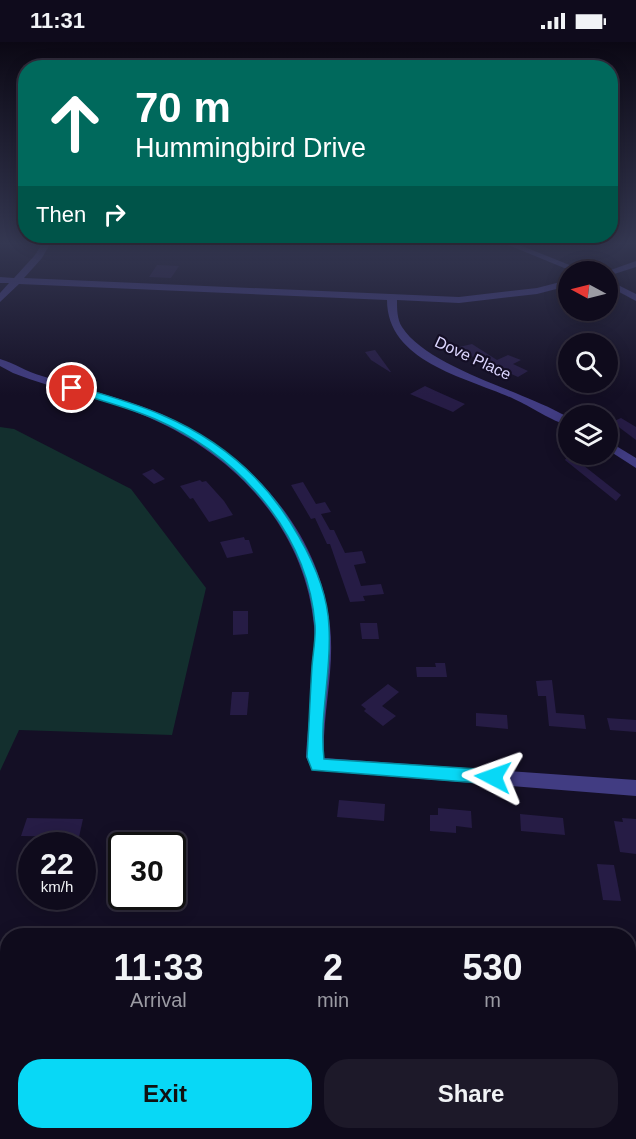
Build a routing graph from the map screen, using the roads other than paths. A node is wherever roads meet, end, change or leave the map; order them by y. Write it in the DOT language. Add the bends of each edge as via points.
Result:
graph roads {
  1 [pos="272,293"];
  2 [pos="518,293"];
  3 [pos="392,299"];
  4 [pos="0,362"];
  5 [pos="558,417"];
  6 [pos="618,452"];
  7 [pos="636,464"];
  8 [pos="636,788"];
  1 -- 3 [label="street"];
  2 -- 3 [label="street" via="459,300"];
  3 -- 5 [label="street, Dove Place" via="397,328 416,349 440,364"];
  4 -- 8 [label="street" via="24,374 136,408 188,431 222,454 262,490 293,536 317,599 322,626 315,757 318,765"];
  6 -- 7 [label="street"];
}
